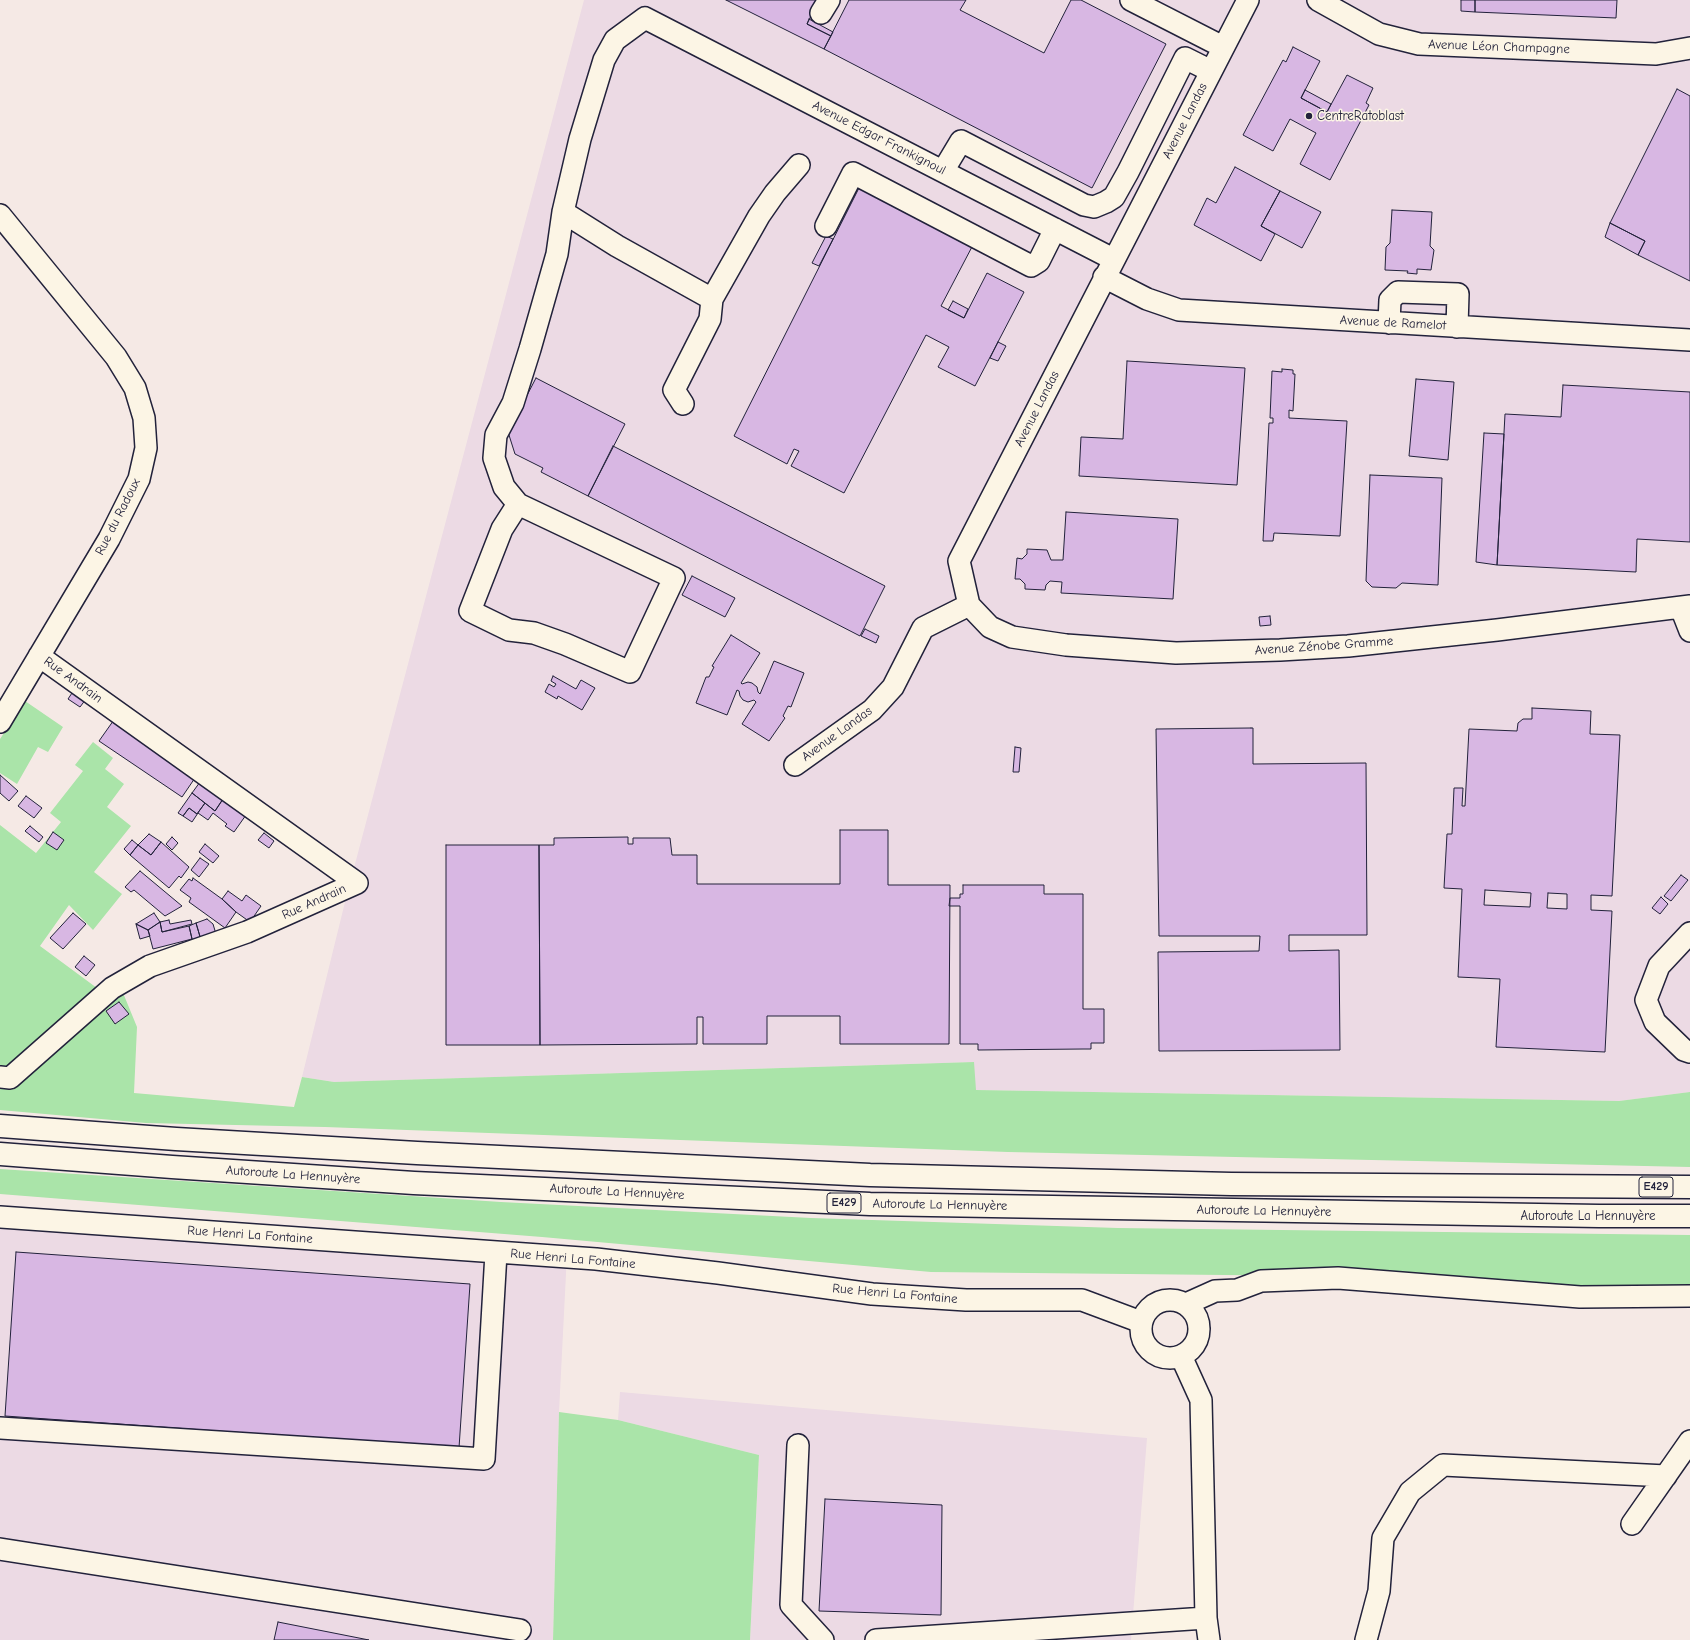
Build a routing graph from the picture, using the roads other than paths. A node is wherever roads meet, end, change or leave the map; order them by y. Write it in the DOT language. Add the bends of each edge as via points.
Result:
graph roads {
  1 [pos="1131,0"];
  2 [pos="1248,0"];
  3 [pos="1318,0"];
  4 [pos="1223,47"];
  5 [pos="1690,48"];
  6 [pos="1211,71"];
  7 [pos="799,165"];
  8 [pos="943,171"];
  9 [pos="564,212"];
  10 [pos="0,215"];
  11 [pos="826,226"];
  12 [pos="1055,229"];
  13 [pos="1108,268"];
  14 [pos="712,299"];
  15 [pos="1389,323"];
  16 [pos="1458,327"];
  17 [pos="1690,340"];
  18 [pos="683,404"];
  19 [pos="518,504"];
  20 [pos="970,605"];
  21 [pos="1686,607"];
  22 [pos="1690,631"];
  23 [pos="39,656"];
  24 [pos="0,722"];
  25 [pos="795,765"];
  26 [pos="1690,933"];
  27 [pos="1690,1052"];
  28 [pos="0,1077"];
  29 [pos="0,1126"];
  30 [pos="0,1154"];
  31 [pos="1690,1187"];
  32 [pos="1690,1216"];
  33 [pos="0,1217"];
  34 [pos="496,1253"];
  35 [pos="1690,1296"];
  36 [pos="1186,1304"];
  37 [pos="1141,1322"];
  38 [pos="1181,1356"];
  39 [pos="0,1428"];
  40 [pos="1690,1441"];
  41 [pos="798,1445"];
  42 [pos="1666,1476"];
  43 [pos="1632,1524"];
  44 [pos="0,1549"];
  45 [pos="1206,1618"];
  46 [pos="520,1630"];
  47 [pos="823,1640"];
  48 [pos="876,1640"];
  49 [pos="1209,1640"];
  50 [pos="1366,1640"];
  1 -- 4 [label="street"];
  2 -- 4 [label="street, Avenue Landas"];
  3 -- 5 [label="street, Avenue Léon Champagne" via="1379,34 1420,44 1656,54"];
  4 -- 6 [label="street, Avenue Landas"];
  6 -- 8 [label="street" via="1185,58 1114,198 1106,202 1094,206 1084,205 960,142"];
  6 -- 13 [label="street, Avenue Landas"];
  7 -- 14 [label="street" via="759,216"];
  8 -- 9 [label="street, Avenue Edgar Frankignoul" via="645,18 615,40 604,60 580,138"];
  8 -- 12 [label="street, Avenue Edgar Frankignoul"];
  9 -- 14 [label="street" via="617,246"];
  9 -- 19 [label="street" via="557,254 530,349 513,403 496,435 494,458 504,486"];
  10 -- 23 [label="street, Rue du Radoux" via="116,357 135,388 144,418 146,448 139,479 109,539"];
  11 -- 12 [label="street" via="853,174 1031,266 1039,261"];
  12 -- 13 [label="street, Avenue Edgar Frankignoul"];
  13 -- 15 [label="street, Avenue de Ramelot" via="1147,299 1179,310"];
  13 -- 20 [label="street, Avenue Landas" via="959,561"];
  14 -- 18 [label="street" via="710,319 674,390"];
  15 -- 16 [label="street, Avenue de Ramelot"];
  15 -- 16 [label="street" via="1390,300 1398,292 1458,294"];
  16 -- 17 [label="street, Avenue de Ramelot"];
  19 -- 19 [label="street" via="502,529 470,611 509,630 534,633 630,672 674,578"];
  20 -- 21 [label="street, Avenue Zénobe Gramme" via="990,627 1012,637 1066,645 1176,653 1348,646"];
  20 -- 25 [label="street, Avenue Landas" via="923,628 893,687 872,710"];
  21 -- 22 [label="street"];
  23 -- 24 [label="street, Rue du Radoux"];
  23 -- 28 [label="street, Rue Andrain" via="357,883 247,932 150,966 112,988 10,1078"];
  26 -- 27 [label="street" via="1659,966 1646,1000 1655,1022 1684,1050"];
  29 -- 31 [label="highway, Autoroute La Hennuyère / E429" via="417,1153 870,1175 1231,1184"];
  30 -- 32 [label="highway, Autoroute La Hennuyère / E429" via="414,1182 870,1204"];
  33 -- 34 [label="street, Rue Henri La Fontaine"];
  34 -- 37 [label="street, Rue Henri La Fontaine" via="596,1259 872,1294 966,1300 1082,1300"];
  34 -- 39 [label="street" via="484,1459"];
  35 -- 36 [label="street" via="1580,1297 1338,1278 1261,1281 1237,1290 1214,1291"];
  36 -- 37 [label="street" via="1171,1300 1155,1303"];
  36 -- 38 [label="street" via="1193,1310 1199,1327 1195,1345"];
  37 -- 38 [label="street" via="1143,1340 1154,1354 1168,1358"];
  38 -- 45 [label="street" via="1201,1400"];
  40 -- 42 [label="street"];
  41 -- 47 [label="street" via="791,1605"];
  42 -- 43 [label="street"];
  42 -- 50 [label="street" via="1443,1465 1410,1492 1383,1538 1379,1591"];
  44 -- 46 [label="street"];
  45 -- 48 [label="street"];
  45 -- 49 [label="street"];
}
